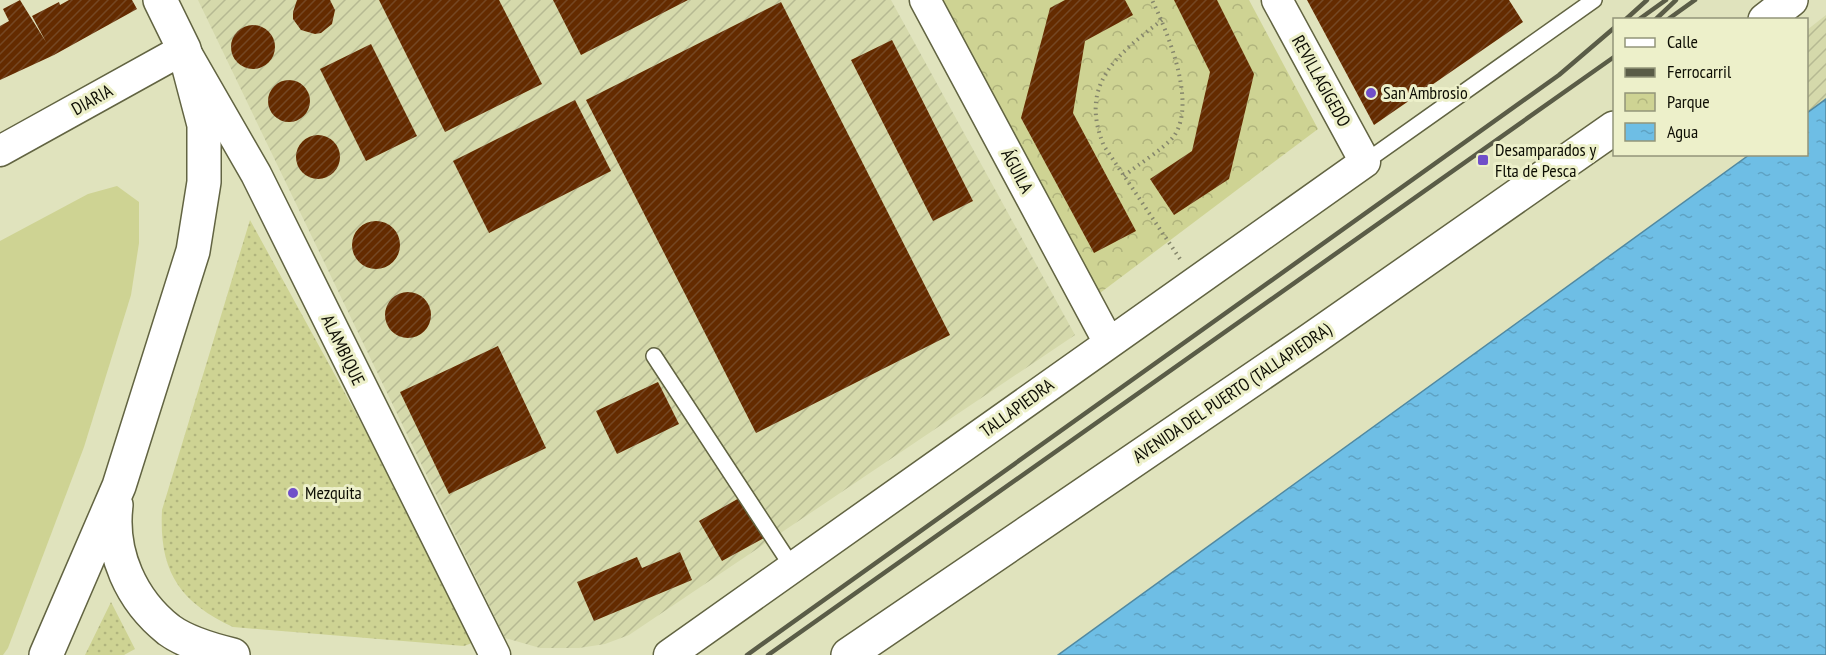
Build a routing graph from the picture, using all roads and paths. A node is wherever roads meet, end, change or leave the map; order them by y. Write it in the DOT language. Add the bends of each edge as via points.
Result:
graph roads {
  1 [pos="160,0"];
  2 [pos="926,0"];
  3 [pos="1152,0"];
  4 [pos="1277,0"];
  5 [pos="1593,0"];
  6 [pos="1791,0"];
  7 [pos="1768,18"];
  8 [pos="1162,20"];
  9 [pos="184,49"];
  10 [pos="1613,129"];
  11 [pos="0,151"];
  12 [pos="1365,162"];
  13 [pos="1124,176"];
  14 [pos="1196,282"];
  15 [pos="1109,343"];
  16 [pos="654,356"];
  17 [pos="119,486"];
  18 [pos="793,568"];
  19 [pos="46,655"];
  20 [pos="233,655"];
  21 [pos="495,655"];
  22 [pos="669,655"];
  23 [pos="848,655"];
  1 -- 9 [label="main road, ALAMBIQUE"];
  2 -- 15 [label="street, ÁGUILA"];
  3 -- 8 [label="path"];
  4 -- 12 [label="street, REVILLAGIGEDO"];
  5 -- 12 [label="lane"];
  6 -- 7 [label="main road"];
  8 -- 13 [label="path" via="1182,87 1183,113 1174,136"];
  8 -- 13 [label="path" via="1123,51 1104,75 1095,101 1096,125 1104,146"];
  9 -- 11 [label="street, DIARIA"];
  9 -- 17 [label="main road, ALAMBIQUE" via="204,125 204,182 193,251"];
  9 -- 21 [label="street, ALAMBIQUE" via="256,174"];
  10 -- 23 [label="main road, AVENIDA DEL PUERTO (TALLAPIEDRA)"];
  12 -- 14 [label="street, TALLAPIEDRA"];
  13 -- 14 [label="path"];
  14 -- 15 [label="street, TALLAPIEDRA"];
  15 -- 18 [label="street, TALLAPIEDRA"];
  16 -- 18 [label="lane"];
  17 -- 19 [label="main road, ALAMBIQUE"];
  17 -- 20 [label="main road, ALAMBIQUE" via="113,526 121,566 141,602 170,631"];
  18 -- 22 [label="street, TALLAPIEDRA"];
}
